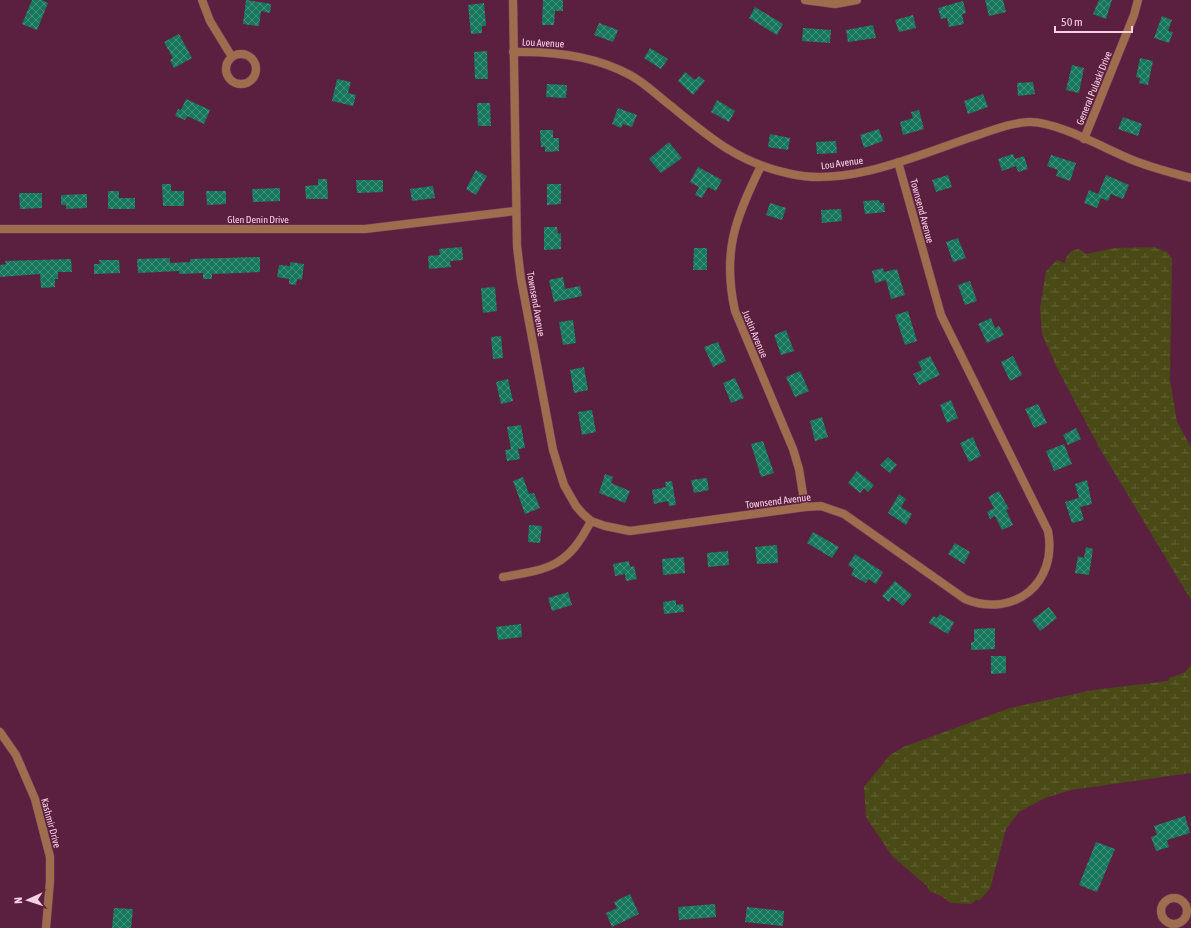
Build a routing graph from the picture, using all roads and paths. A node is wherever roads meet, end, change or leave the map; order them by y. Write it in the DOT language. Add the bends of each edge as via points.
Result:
graph roads {
  1 [pos="202,0"];
  2 [pos="513,0"];
  3 [pos="805,0"];
  4 [pos="857,0"];
  5 [pos="1138,0"];
  6 [pos="513,52"];
  7 [pos="232,58"];
  8 [pos="1084,139"];
  9 [pos="898,162"];
  10 [pos="761,166"];
  11 [pos="1189,177"];
  12 [pos="515,211"];
  13 [pos="0,229"];
  14 [pos="805,506"];
  15 [pos="591,520"];
  16 [pos="503,577"];
  17 [pos="0,732"];
  18 [pos="46,928"];
  1 -- 7 [label="street" via="210,21"];
  2 -- 6 [label="street, Townsend Avenue"];
  3 -- 4 [label="street" via="835,4"];
  5 -- 8 [label="street, General Pulaski Drive" via="1134,16"];
  6 -- 10 [label="street, Lou Avenue" via="538,51 574,55 620,70 641,82 716,142 736,155"];
  6 -- 12 [label="street, Townsend Avenue"];
  8 -- 9 [label="street, Lou Avenue" via="1053,126 1021,123"];
  8 -- 11 [label="street, Lou Avenue" via="1136,161"];
  9 -- 10 [label="street, Lou Avenue" via="827,177 792,174"];
  9 -- 14 [label="street, Townsend Avenue" via="941,315 1045,522 1050,540 1049,560 1042,578 1029,592 1012,602 984,605 957,594 844,514 820,506"];
  10 -- 14 [label="street, Justin Avenue" via="734,227 729,263 729,288 734,311 793,450"];
  12 -- 13 [label="street, Glen Denin Drive" via="365,229"];
  12 -- 15 [label="street, Townsend Avenue" via="521,279 553,450 559,474 569,496"];
  14 -- 15 [label="street, Townsend Avenue" via="630,531"];
  15 -- 16 [label="street" via="582,538 560,561 538,571"];
  17 -- 18 [label="street, Kashmir Drive" via="16,756 35,799 50,857"];
}
